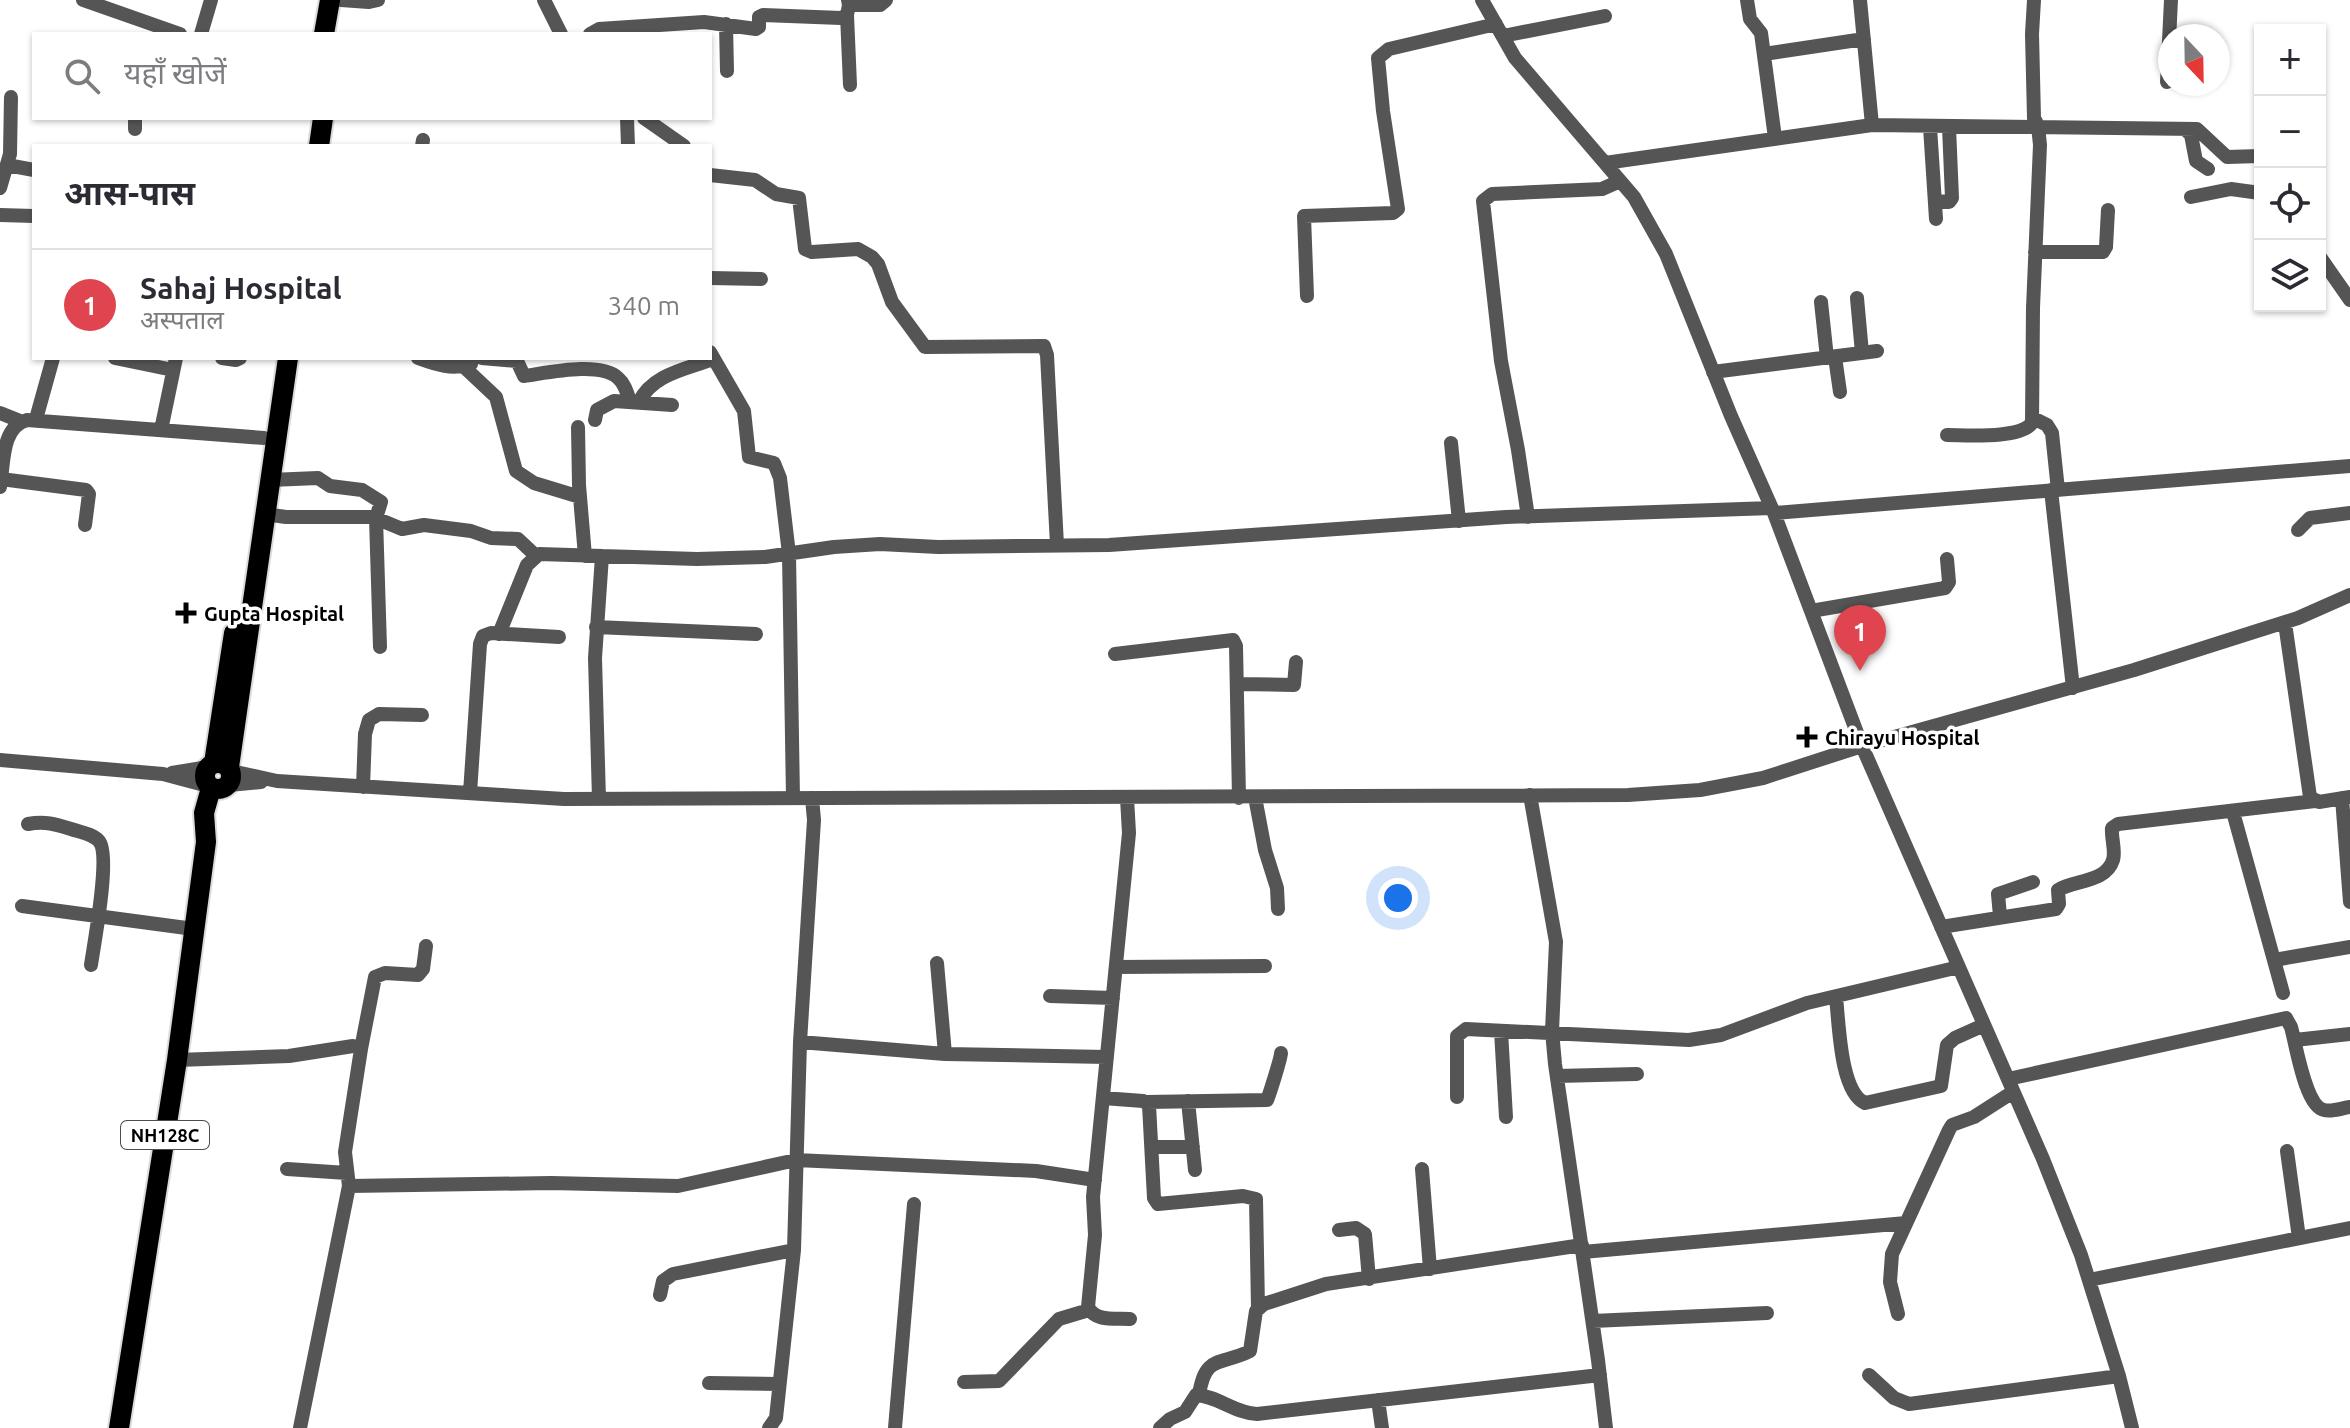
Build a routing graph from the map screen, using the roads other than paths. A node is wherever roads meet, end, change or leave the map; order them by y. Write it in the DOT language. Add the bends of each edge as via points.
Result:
graph roads {
  1 [pos="83,0"];
  2 [pos="211,0"];
  3 [pos="330,0"];
  4 [pos="341,0"];
  5 [pos="378,0"];
  6 [pos="544,0"];
  7 [pos="886,0"];
  8 [pos="1482,0"];
  9 [pos="1747,0"];
  10 [pos="1860,0"];
  11 [pos="2034,0"];
  12 [pos="2171,0"];
  13 [pos="848,7"];
  14 [pos="1605,16"];
  15 [pos="726,24"];
  16 [pos="2170,24"];
  17 [pos="1500,30"];
  18 [pos="172,32"];
  19 [pos="202,32"];
  20 [pos="324,32"];
  21 [pos="336,32"];
  22 [pos="560,32"];
  23 [pos="594,32"];
  24 [pos="1864,39"];
  25 [pos="1764,54"];
  26 [pos="727,71"];
  27 [pos="850,85"];
  28 [pos="11,97"];
  29 [pos="311,120"];
  30 [pos="323,120"];
  31 [pos="627,120"];
  32 [pos="647,120"];
  33 [pos="1872,125"];
  34 [pos="2038,126"];
  35 [pos="1930,127"];
  36 [pos="1949,127"];
  37 [pos="2185,129"];
  38 [pos="1775,138"];
  39 [pos="307,144"];
  40 [pos="319,144"];
  41 [pos="628,144"];
  42 [pos="681,144"];
  43 [pos="2254,156"];
  44 [pos="1605,163"];
  45 [pos="7,165"];
  46 [pos="2208,169"];
  47 [pos="32,170"];
  48 [pos="712,175"];
  49 [pos="1620,181"];
  50 [pos="0,188"];
  51 [pos="2254,192"];
  52 [pos="2191,197"];
  53 [pos="1935,201"];
  54 [pos="2108,210"];
  55 [pos="0,215"];
  56 [pos="32,216"];
  57 [pos="1936,219"];
  58 [pos="2035,252"];
  59 [pos="2326,266"];
  60 [pos="712,278"];
  61 [pos="761,279"];
  62 [pos="1307,296"];
  63 [pos="1857,298"];
  64 [pos="2350,300"];
  65 [pos="1821,302"];
  66 [pos="712,355"];
  67 [pos="1831,358"];
  68 [pos="52,360"];
  69 [pos="135,360"];
  70 [pos="275,360"];
  71 [pos="288,360"];
  72 [pos="424,360"];
  73 [pos="477,360"];
  74 [pos="505,360"];
  75 [pos="701,360"];
  76 [pos="174,364"];
  77 [pos="555,364"];
  78 [pos="463,366"];
  79 [pos="1713,372"];
  80 [pos="1840,392"];
  81 [pos="635,402"];
  82 [pos="672,405"];
  83 [pos="0,413"];
  84 [pos="2033,418"];
  85 [pos="36,419"];
  86 [pos="595,420"];
  87 [pos="20,421"];
  88 [pos="578,427"];
  89 [pos="161,430"];
  90 [pos="1947,435"];
  91 [pos="264,438"];
  92 [pos="1451,443"];
  93 [pos="2350,466"];
  94 [pos="270,480"];
  95 [pos="1,483"];
  96 [pos="2055,490"];
  97 [pos="580,497"];
  98 [pos="1773,510"];
  99 [pos="2350,513"];
  100 [pos="265,514"];
  101 [pos="1528,517"];
  102 [pos="376,518"];
  103 [pos="1459,521"];
  104 [pos="85,525"];
  105 [pos="2298,530"];
  106 [pos="1057,545"];
  107 [pos="789,554"];
  108 [pos="535,555"];
  109 [pos="585,556"];
  110 [pos="602,556"];
  111 [pos="1947,559"];
  112 [pos="2350,595"];
  113 [pos="1811,611"];
  114 [pos="2285,623"];
  115 [pos="596,627"];
  116 [pos="499,634"];
  117 [pos="756,634"];
  118 [pos="559,637"];
  119 [pos="380,647"];
  120 [pos="1115,654"];
  121 [pos="1296,662"];
  122 [pos="1237,684"];
  123 [pos="2073,688"];
  124 [pos="422,715"];
  125 [pos="1862,746"];
  126 [pos="0,760"];
  127 [pos="219,777"];
  128 [pos="363,787"];
  129 [pos="470,793"];
  130 [pos="1530,795"];
  131 [pos="1255,797"];
  132 [pos="793,798"];
  133 [pos="812,798"];
  134 [pos="1127,798"];
  135 [pos="1239,798"];
  136 [pos="2346,798"];
  137 [pos="599,799"];
  138 [pos="2315,801"];
  139 [pos="2233,812"];
  140 [pos="28,824"];
  141 [pos="2033,882"];
  142 [pos="2350,902"];
  143 [pos="22,906"];
  144 [pos="1278,909"];
  145 [pos="2000,916"];
  146 [pos="98,917"];
  147 [pos="1941,927"];
  148 [pos="194,929"];
  149 [pos="426,946"];
  150 [pos="2350,947"];
  151 [pos="2274,960"];
  152 [pos="937,963"];
  153 [pos="91,965"];
  154 [pos="1265,966"];
  155 [pos="1116,967"];
  156 [pos="1959,967"];
  157 [pos="2283,993"];
  158 [pos="1050,996"];
  159 [pos="1836,997"];
  160 [pos="1113,998"];
  161 [pos="1984,1025"];
  162 [pos="1501,1031"];
  163 [pos="1552,1031"];
  164 [pos="2350,1034"];
  165 [pos="2295,1040"];
  166 [pos="800,1042"];
  167 [pos="361,1049"];
  168 [pos="1281,1053"];
  169 [pos="945,1054"];
  170 [pos="1107,1057"];
  171 [pos="177,1060"];
  172 [pos="1637,1074"];
  173 [pos="1557,1076"];
  174 [pos="2010,1086"];
  175 [pos="1457,1097"];
  176 [pos="1103,1098"];
  177 [pos="1188,1101"];
  178 [pos="1147,1102"];
  179 [pos="2350,1107"];
  180 [pos="1506,1117"];
  181 [pos="1152,1147"];
  182 [pos="1193,1147"];
  183 [pos="2287,1151"];
  184 [pos="796,1160"];
  185 [pos="287,1169"];
  186 [pos="1422,1169"];
  187 [pos="1195,1170"];
  188 [pos="348,1180"];
  189 [pos="1095,1180"];
  190 [pos="914,1204"];
  191 [pos="1906,1223"];
  192 [pos="2350,1228"];
  193 [pos="1339,1230"];
  194 [pos="2299,1238"];
  195 [pos="1582,1248"];
  196 [pos="794,1250"];
  197 [pos="1430,1269"];
  198 [pos="1369,1279"];
  199 [pos="2089,1280"];
  200 [pos="660,1295"];
  201 [pos="1258,1308"];
  202 [pos="1089,1310"];
  203 [pos="1767,1313"];
  204 [pos="1898,1314"];
  205 [pos="1130,1319"];
  206 [pos="1593,1321"];
  207 [pos="1600,1375"];
  208 [pos="1869,1375"];
  209 [pos="2119,1376"];
  210 [pos="964,1382"];
  211 [pos="709,1383"];
  212 [pos="779,1384"];
  213 [pos="1199,1395"];
  214 [pos="1378,1400"];
  215 [pos="119,1428"];
  216 [pos="300,1428"];
  217 [pos="769,1428"];
  218 [pos="895,1428"];
  219 [pos="1160,1428"];
  220 [pos="1382,1428"];
  221 [pos="1606,1428"];
  222 [pos="2132,1428"];
  1 -- 18 [label="street"];
  2 -- 19 [label="street"];
  3 -- 20 [label="highway"];
  4 -- 5 [label="street"];
  4 -- 21 [label="highway"];
  6 -- 22 [label="street"];
  7 -- 13 [label="street"];
  8 -- 17 [label="street"];
  9 -- 25 [label="street"];
  10 -- 24 [label="street"];
  11 -- 34 [label="street"];
  12 -- 16 [label="street"];
  13 -- 15 [label="street" via="841,18 763,15 756,29"];
  13 -- 27 [label="street"];
  14 -- 17 [label="street"];
  15 -- 23 [label="street"];
  15 -- 26 [label="street"];
  17 -- 44 [label="street" via="1515,58"];
  17 -- 62 [label="street" via="1389,49 1378,58 1398,209 1304,216"];
  24 -- 25 [label="street"];
  24 -- 33 [label="street"];
  25 -- 38 [label="street"];
  28 -- 45 [label="street"];
  29 -- 39 [label="highway"];
  30 -- 40 [label="highway"];
  31 -- 41 [label="street"];
  32 -- 42 [label="street"];
  33 -- 35 [label="street"];
  33 -- 38 [label="street"];
  34 -- 36 [label="street"];
  34 -- 37 [label="street"];
  34 -- 58 [label="street"];
  35 -- 36 [label="street"];
  35 -- 53 [label="street"];
  36 -- 53 [label="street" via="1952,198"];
  37 -- 43 [label="street" via="2204,133 2227,157"];
  37 -- 46 [label="street" via="2196,161"];
  38 -- 44 [label="street"];
  44 -- 49 [label="street"];
  45 -- 47 [label="street"];
  45 -- 50 [label="street"];
  48 -- 106 [label="street" via="755,180 776,194 797,196 805,249 858,249 872,257 892,302 925,347 1044,346"];
  49 -- 79 [label="street" via="1666,254"];
  49 -- 101 [label="street" via="1602,189 1492,194 1483,201 1501,361"];
  51 -- 52 [label="street" via="2231,189"];
  53 -- 57 [label="street"];
  54 -- 58 [label="street" via="2106,247 2099,254"];
  55 -- 56 [label="street"];
  58 -- 84 [label="street"];
  59 -- 64 [label="street"];
  60 -- 61 [label="street"];
  63 -- 67 [label="street" via="1870,352"];
  65 -- 67 [label="street"];
  66 -- 107 [label="street" via="742,406 749,457 774,463 778,470"];
  67 -- 79 [label="street"];
  67 -- 80 [label="street"];
  68 -- 85 [label="street"];
  69 -- 76 [label="street"];
  70 -- 91 [label="highway, NH128C"];
  71 -- 94 [label="highway, NH128C"];
  72 -- 78 [label="street"];
  73 -- 78 [label="street"];
  74 -- 77 [label="street" via="521,363 524,376"];
  75 -- 81 [label="street" via="654,381"];
  76 -- 89 [label="street"];
  77 -- 81 [label="street" via="610,373"];
  78 -- 97 [label="street" via="496,397 516,471 534,483"];
  79 -- 98 [label="street"];
  81 -- 82 [label="street"];
  81 -- 86 [label="street" via="601,406"];
  83 -- 87 [label="street"];
  84 -- 90 [label="street" via="2029,428 2017,433"];
  84 -- 96 [label="street" via="2052,433"];
  85 -- 87 [label="street"];
  85 -- 89 [label="street"];
  87 -- 95 [label="street" via="8,437"];
  88 -- 97 [label="street"];
  89 -- 91 [label="street"];
  91 -- 127 [label="highway, NH128C"];
  92 -- 103 [label="street"];
  93 -- 96 [label="street"];
  94 -- 100 [label="highway, NH128C"];
  94 -- 102 [label="street" via="318,478 330,486 362,490 381,502"];
  95 -- 104 [label="street" via="86,490"];
  96 -- 98 [label="street"];
  96 -- 123 [label="street"];
  97 -- 109 [label="street"];
  98 -- 101 [label="street"];
  98 -- 113 [label="street"];
  99 -- 105 [label="street" via="2310,518"];
  100 -- 102 [label="street"];
  100 -- 127 [label="highway, NH128C"];
  101 -- 103 [label="street"];
  102 -- 108 [label="street" via="402,529 424,525 518,539"];
  102 -- 119 [label="street"];
  103 -- 106 [label="street" via="1193,541"];
  106 -- 107 [label="street" via="880,544"];
  107 -- 110 [label="street" via="697,559"];
  107 -- 132 [label="street"];
  108 -- 109 [label="street"];
  108 -- 116 [label="street"];
  109 -- 110 [label="street"];
  110 -- 115 [label="street"];
  111 -- 113 [label="street" via="1945,588"];
  112 -- 114 [label="street"];
  113 -- 125 [label="street"];
  114 -- 123 [label="street"];
  114 -- 138 [label="street" via="2308,789"];
  115 -- 117 [label="street"];
  115 -- 137 [label="street"];
  116 -- 118 [label="street"];
  116 -- 129 [label="street" via="483,636 480,644"];
  120 -- 122 [label="street" via="1233,640"];
  121 -- 122 [label="street" via="1294,685"];
  122 -- 135 [label="street"];
  123 -- 125 [label="street"];
  124 -- 128 [label="street" via="379,714 369,720"];
  125 -- 130 [label="street" via="1763,778 1700,790"];
  125 -- 147 [label="street"];
  126 -- 127 [label="street"];
  127 -- 128 [label="street"];
  127 -- 148 [label="highway, NH128C" via="218,816 206,842"];
  128 -- 129 [label="street"];
  129 -- 137 [label="street"];
  130 -- 131 [label="street"];
  130 -- 163 [label="street" via="1556,942"];
  131 -- 135 [label="street"];
  131 -- 144 [label="street"];
  132 -- 133 [label="street"];
  132 -- 137 [label="street"];
  133 -- 134 [label="street"];
  133 -- 166 [label="street"];
  134 -- 135 [label="street"];
  134 -- 155 [label="street" via="1130,821"];
  136 -- 138 [label="street"];
  136 -- 142 [label="street"];
  138 -- 139 [label="street"];
  139 -- 145 [label="street" via="2114,825 2113,861 2104,872 2058,890 2056,909"];
  139 -- 151 [label="street"];
  140 -- 146 [label="street" via="50,822 102,845"];
  141 -- 145 [label="street" via="1998,894"];
  143 -- 146 [label="street"];
  145 -- 147 [label="street"];
  146 -- 148 [label="street"];
  146 -- 153 [label="street"];
  147 -- 156 [label="street"];
  148 -- 171 [label="highway, NH128C"];
  149 -- 167 [label="street" via="418,975 375,977"];
  150 -- 151 [label="street"];
  151 -- 157 [label="street"];
  152 -- 169 [label="street"];
  154 -- 155 [label="street"];
  155 -- 160 [label="street"];
  156 -- 159 [label="street"];
  156 -- 161 [label="street"];
  158 -- 160 [label="street"];
  159 -- 161 [label="street" via="1847,1082 1865,1103 1941,1086 1947,1045"];
  159 -- 163 [label="street" via="1703,1038"];
  160 -- 170 [label="street"];
  161 -- 174 [label="street"];
  162 -- 163 [label="street"];
  162 -- 175 [label="street" via="1458,1032"];
  162 -- 180 [label="street"];
  163 -- 173 [label="street"];
  164 -- 165 [label="street"];
  165 -- 174 [label="street" via="2289,1021 2280,1018"];
  165 -- 179 [label="street" via="2316,1106"];
  166 -- 169 [label="street"];
  166 -- 184 [label="street"];
  167 -- 171 [label="street"];
  167 -- 188 [label="street" via="345,1152"];
  168 -- 177 [label="street" via="1267,1100"];
  169 -- 170 [label="street"];
  170 -- 176 [label="street"];
  171 -- 215 [label="highway, NH128C"];
  172 -- 173 [label="street"];
  173 -- 195 [label="street"];
  174 -- 191 [label="street" via="1974,1117 1952,1125"];
  174 -- 199 [label="street"];
  176 -- 178 [label="street"];
  176 -- 189 [label="street"];
  177 -- 178 [label="street"];
  177 -- 182 [label="street"];
  178 -- 181 [label="street"];
  181 -- 182 [label="street"];
  181 -- 201 [label="street" via="1158,1204 1256,1199"];
  182 -- 187 [label="street"];
  183 -- 194 [label="street"];
  184 -- 188 [label="street" via="678,1186"];
  184 -- 189 [label="street" via="1028,1170"];
  184 -- 196 [label="street"];
  185 -- 188 [label="street"];
  186 -- 197 [label="street"];
  188 -- 216 [label="street"];
  189 -- 202 [label="street"];
  190 -- 218 [label="street"];
  191 -- 195 [label="street"];
  191 -- 204 [label="street" via="1890,1265"];
  192 -- 194 [label="street"];
  193 -- 198 [label="street" via="1356,1228 1365,1234"];
  194 -- 199 [label="street"];
  195 -- 197 [label="street"];
  195 -- 206 [label="street"];
  196 -- 200 [label="street" via="673,1274 663,1281"];
  196 -- 212 [label="street"];
  197 -- 198 [label="street"];
  198 -- 201 [label="street" via="1326,1284"];
  199 -- 209 [label="street"];
  201 -- 213 [label="street" via="1250,1351 1209,1366"];
  202 -- 205 [label="street" via="1098,1317"];
  202 -- 210 [label="street" via="1059,1319 999,1381"];
  203 -- 206 [label="street"];
  206 -- 207 [label="street"];
  207 -- 214 [label="street"];
  207 -- 221 [label="street"];
  208 -- 209 [label="street" via="1909,1404"];
  209 -- 222 [label="street"];
  211 -- 212 [label="street"];
  212 -- 217 [label="street" via="776,1418"];
  213 -- 214 [label="street" via="1250,1414"];
  213 -- 219 [label="street"];
  214 -- 220 [label="street"];
}
